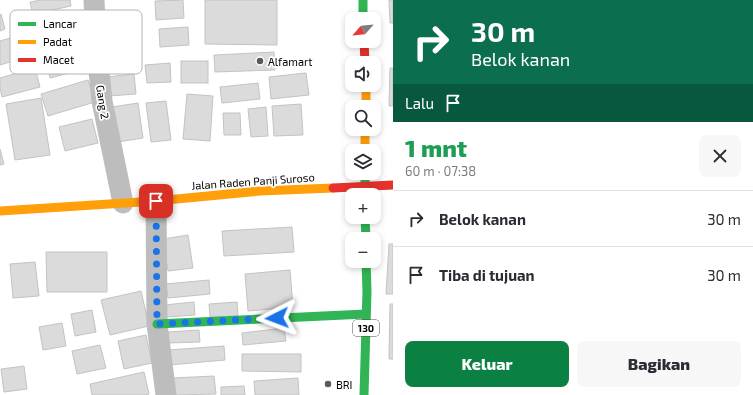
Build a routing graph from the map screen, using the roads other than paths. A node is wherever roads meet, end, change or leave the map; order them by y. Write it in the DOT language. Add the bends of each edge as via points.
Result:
graph roads {
  1 [pos="94,0"];
  2 [pos="363,0"];
  3 [pos="94,10"];
  4 [pos="363,12"];
  5 [pos="99,74"];
  6 [pos="393,185"];
  7 [pos="376,188"];
  8 [pos="345,190"];
  9 [pos="156,201"];
  10 [pos="123,203"];
  11 [pos="0,211"];
  12 [pos="366,268"];
  13 [pos="366,314"];
  14 [pos="157,324"];
  15 [pos="166,395"];
  16 [pos="364,395"];
  1 -- 3 [label="street, Gang 2"];
  2 -- 4 [label="main road"];
  5 -- 10 [label="street, Gang 2" via="102,101"];
  6 -- 7 [label="main road, Jalan Raden Panji Suroso"];
  8 -- 9 [label="main road, Jalan Raden Panji Suroso" via="260,191"];
  9 -- 10 [label="main road, Jalan Raden Panji Suroso"];
  9 -- 14 [label="street"];
  10 -- 11 [label="main road, Jalan Raden Panji Suroso"];
  12 -- 13 [label="main road, 130"];
  13 -- 14 [label="main road"];
  13 -- 16 [label="main road, 130"];
  14 -- 15 [label="street"];
}
